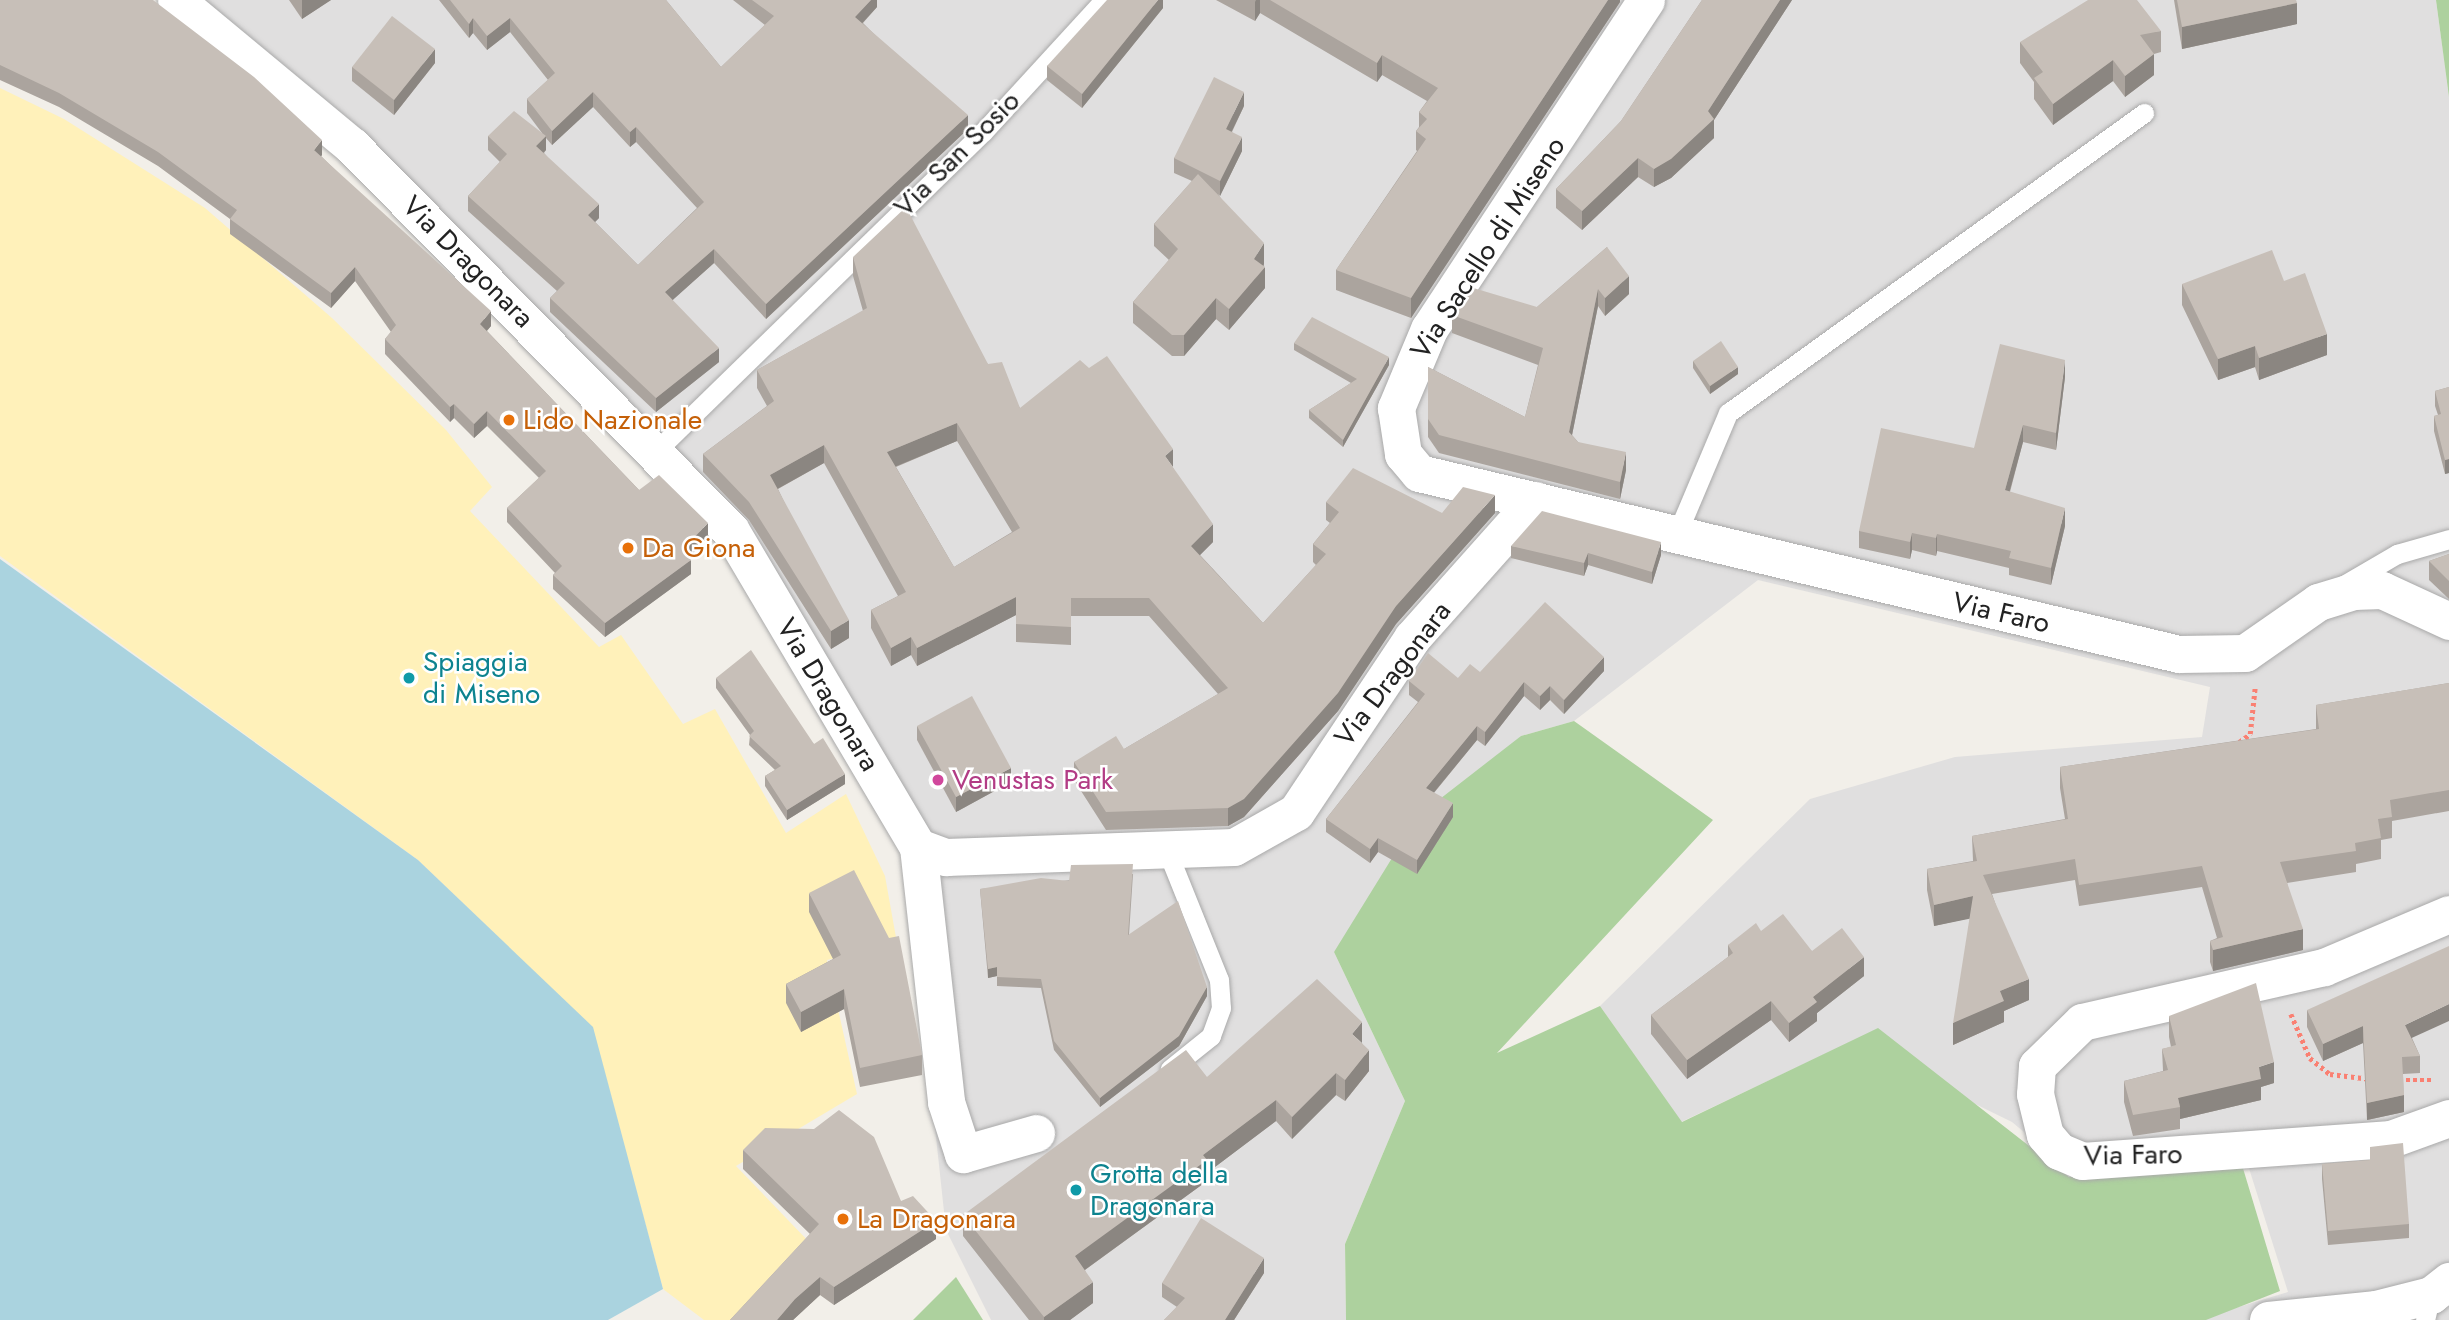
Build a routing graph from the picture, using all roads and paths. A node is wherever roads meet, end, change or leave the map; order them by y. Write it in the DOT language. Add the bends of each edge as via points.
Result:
graph roads {
  1 [pos="176,0"];
  2 [pos="1104,0"];
  3 [pos="1646,0"];
  4 [pos="2144,113"];
  5 [pos="656,451"];
  6 [pos="1535,500"];
  7 [pos="1676,536"];
  8 [pos="2449,539"];
  9 [pos="2318,602"];
  10 [pos="2449,621"];
  11 [pos="2245,653"];
  12 [pos="2233,747"];
  13 [pos="918,847"];
  14 [pos="1168,853"];
  15 [pos="2449,914"];
  16 [pos="2278,978"];
  17 [pos="2436,1080"];
  18 [pos="1148,1086"];
  19 [pos="2449,1118"];
  20 [pos="1036,1133"];
  21 [pos="2435,1299"];
  22 [pos="2268,1320"];
  1 -- 5 [label="street, Via Dragonara" via="352,146"];
  2 -- 5 [label="lane, Via San Sosio" via="983,132"];
  3 -- 6 [label="street, Via Sacello di Miseno" via="1429,329 1396,408 1403,454 1419,473"];
  4 -- 7 [label="lane" via="1728,413"];
  5 -- 13 [label="street, Via Dragonara" via="731,531"];
  6 -- 7 [label="street, Via Faro"];
  6 -- 14 [label="street, Via Dragonara" via="1412,638 1296,812 1234,847"];
  7 -- 11 [label="street, Via Faro" via="2168,651"];
  8 -- 9 [label="lane" via="2397,554"];
  9 -- 10 [label="street" via="2382,590"];
  9 -- 11 [label="street"];
  11 -- 12 [label="path" via="2257,694 2250,734"];
  13 -- 14 [label="street, Via Dragonara" via="946,857"];
  13 -- 20 [label="street" via="946,1102 963,1154"];
  14 -- 18 [label="lane" via="1219,980 1221,1009 1212,1037"];
  15 -- 16 [label="street, Via Faro" via="2324,967"];
  16 -- 17 [label="path" via="2311,1058 2330,1074"];
  16 -- 19 [label="street, Via Faro" via="2082,1022 2037,1066 2035,1094 2045,1135 2059,1151 2082,1161 2390,1139"];
  21 -- 22 [label="street"];
}
